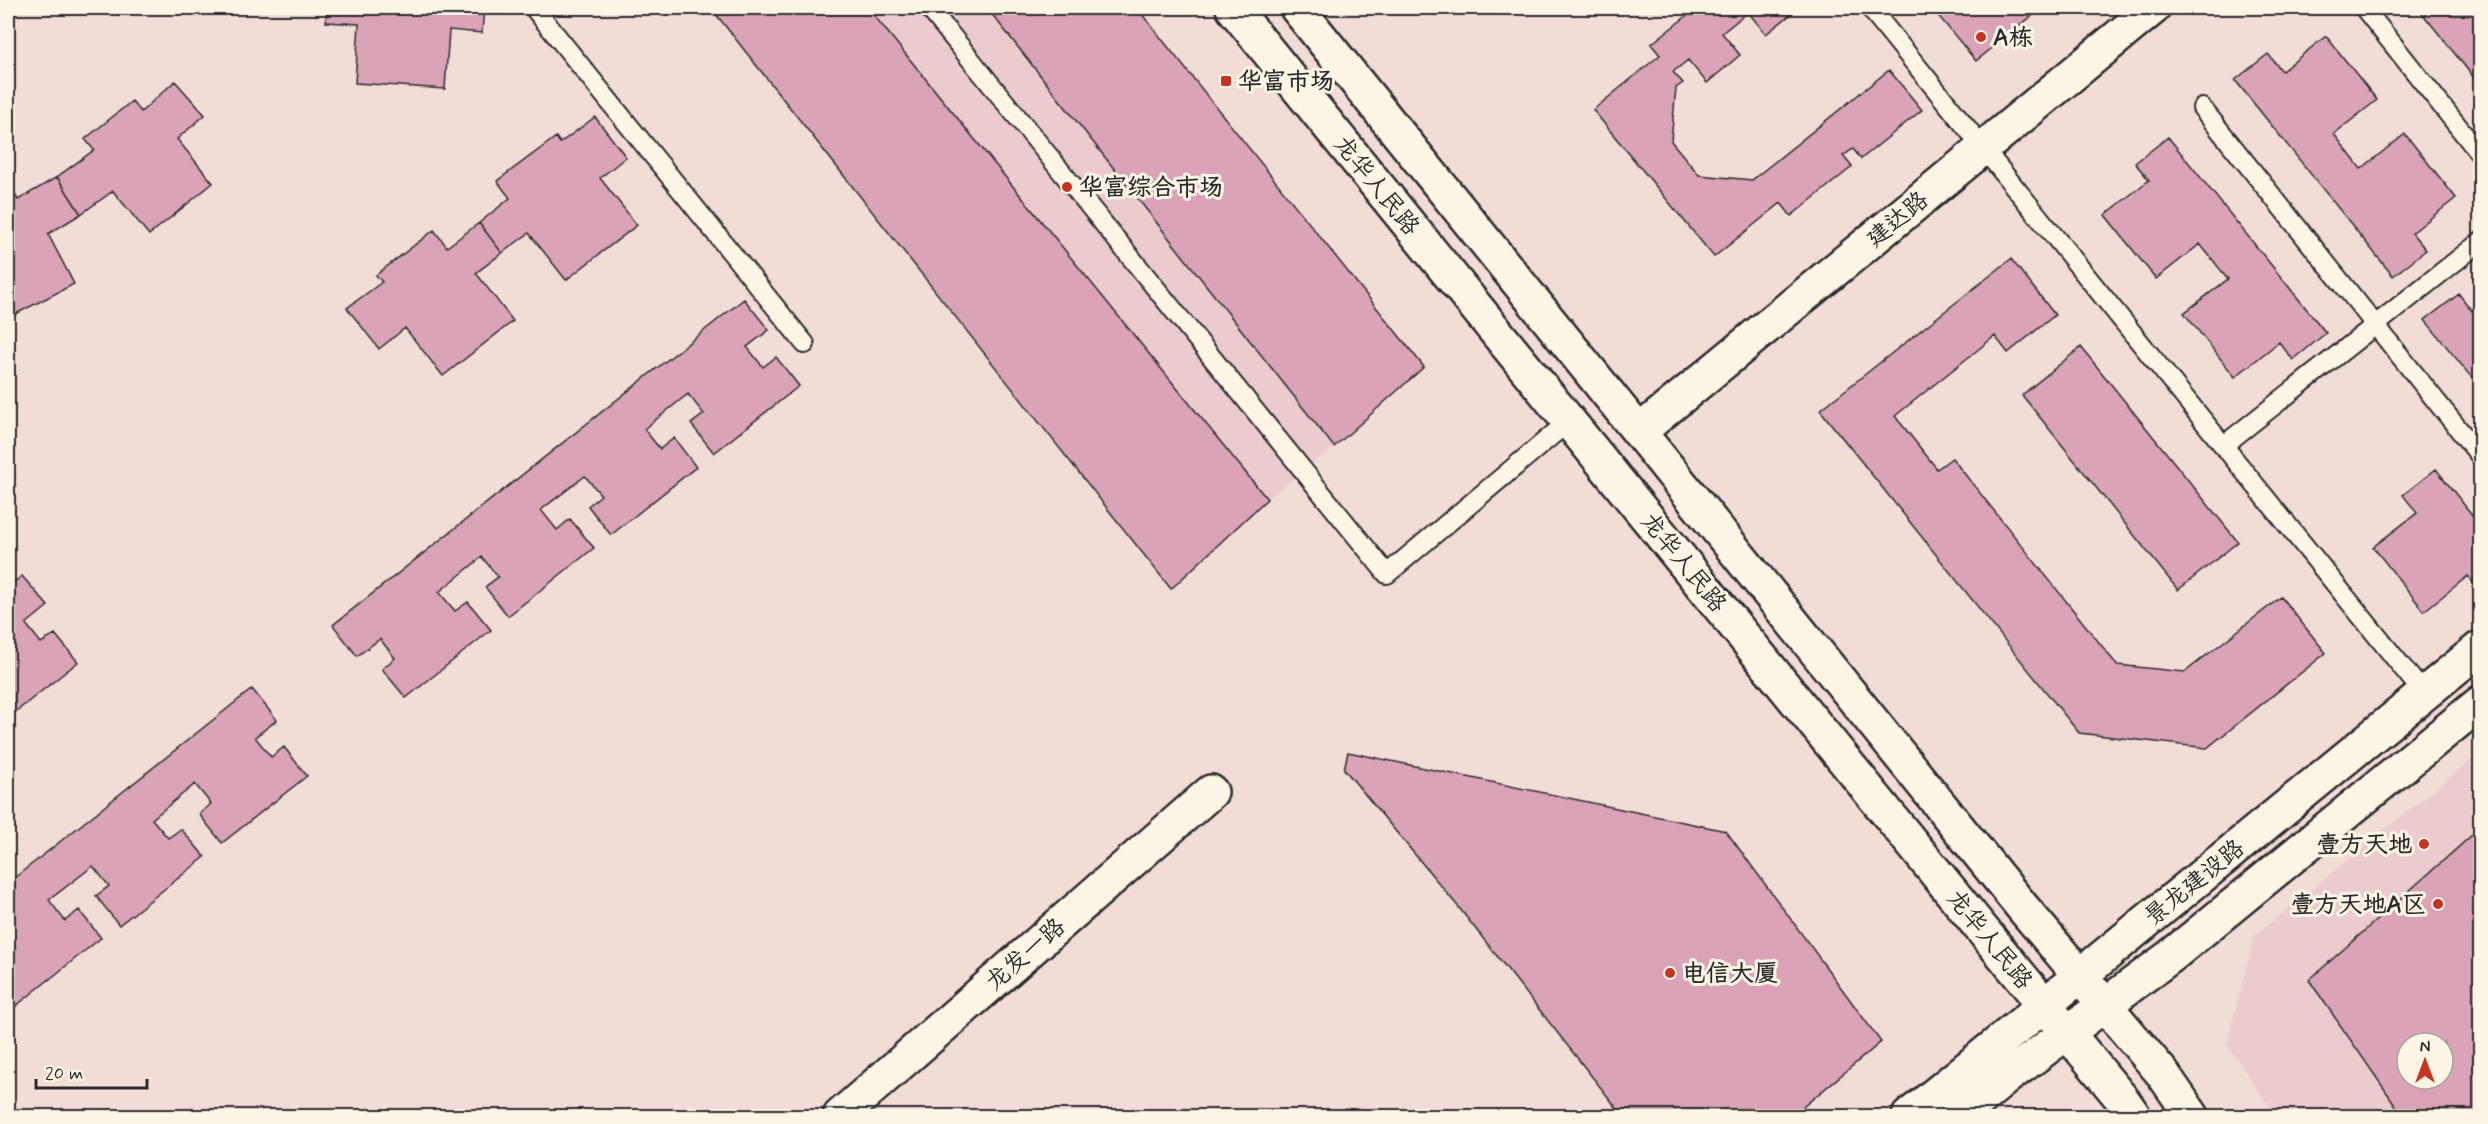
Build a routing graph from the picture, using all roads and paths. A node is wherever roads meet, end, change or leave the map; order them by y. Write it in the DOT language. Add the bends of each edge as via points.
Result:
graph roads {
  1 [pos="534,8"];
  2 [pos="929,8"];
  3 [pos="1233,8"];
  4 [pos="1298,8"];
  5 [pos="1870,8"];
  6 [pos="2153,8"];
  7 [pos="2364,8"];
  8 [pos="2202,108"];
  9 [pos="1984,147"];
  10 [pos="2481,154"];
  11 [pos="2481,242"];
  12 [pos="2375,325"];
  13 [pos="805,344"];
  14 [pos="1569,421"];
  15 [pos="1640,431"];
  16 [pos="2224,445"];
  17 [pos="2481,456"];
  18 [pos="2481,648"];
  19 [pos="2424,694"];
  20 [pos="2481,703"];
  21 [pos="1211,792"];
  22 [pos="2079,975"];
  23 [pos="2044,1004"];
  24 [pos="2105,1005"];
  25 [pos="2067,1033"];
  26 [pos="840,1116"];
  27 [pos="1909,1116"];
  28 [pos="1960,1116"];
  29 [pos="2134,1116"];
  30 [pos="2192,1116"];
  1 -- 13 [label="lane"];
  2 -- 14 [label="lane" via="1387,574"];
  3 -- 14 [label="main road, 龙华人民路"];
  4 -- 15 [label="main road, 龙华人民路"];
  5 -- 9 [label="lane"];
  6 -- 9 [label="main road, 建达路"];
  7 -- 10 [label="lane"];
  8 -- 12 [label="lane"];
  9 -- 15 [label="main road, 建达路"];
  9 -- 16 [label="lane"];
  11 -- 12 [label="lane"];
  12 -- 16 [label="lane"];
  12 -- 17 [label="lane"];
  14 -- 23 [label="main road, 龙华人民路"];
  15 -- 22 [label="main road, 龙华人民路"];
  16 -- 19 [label="lane"];
  18 -- 19 [label="main road, 景龙建设路"];
  19 -- 22 [label="main road, 景龙建设路"];
  20 -- 24 [label="main road, 景龙建设路" via="2180,949"];
  21 -- 26 [label="main road, 龙发一路"];
  22 -- 23 [label="main road, 景龙建设路"];
  22 -- 24 [label="main road, 龙华人民路"];
  23 -- 25 [label="main road, 龙华人民路"];
  23 -- 27 [label="main road, 景龙建设路"];
  24 -- 25 [label="main road, 景龙建设路"];
  24 -- 30 [label="main road, 龙华人民路" via="2163,1074"];
  25 -- 28 [label="main road, 景龙建设路"];
  25 -- 29 [label="main road, 龙华人民路"];
}
